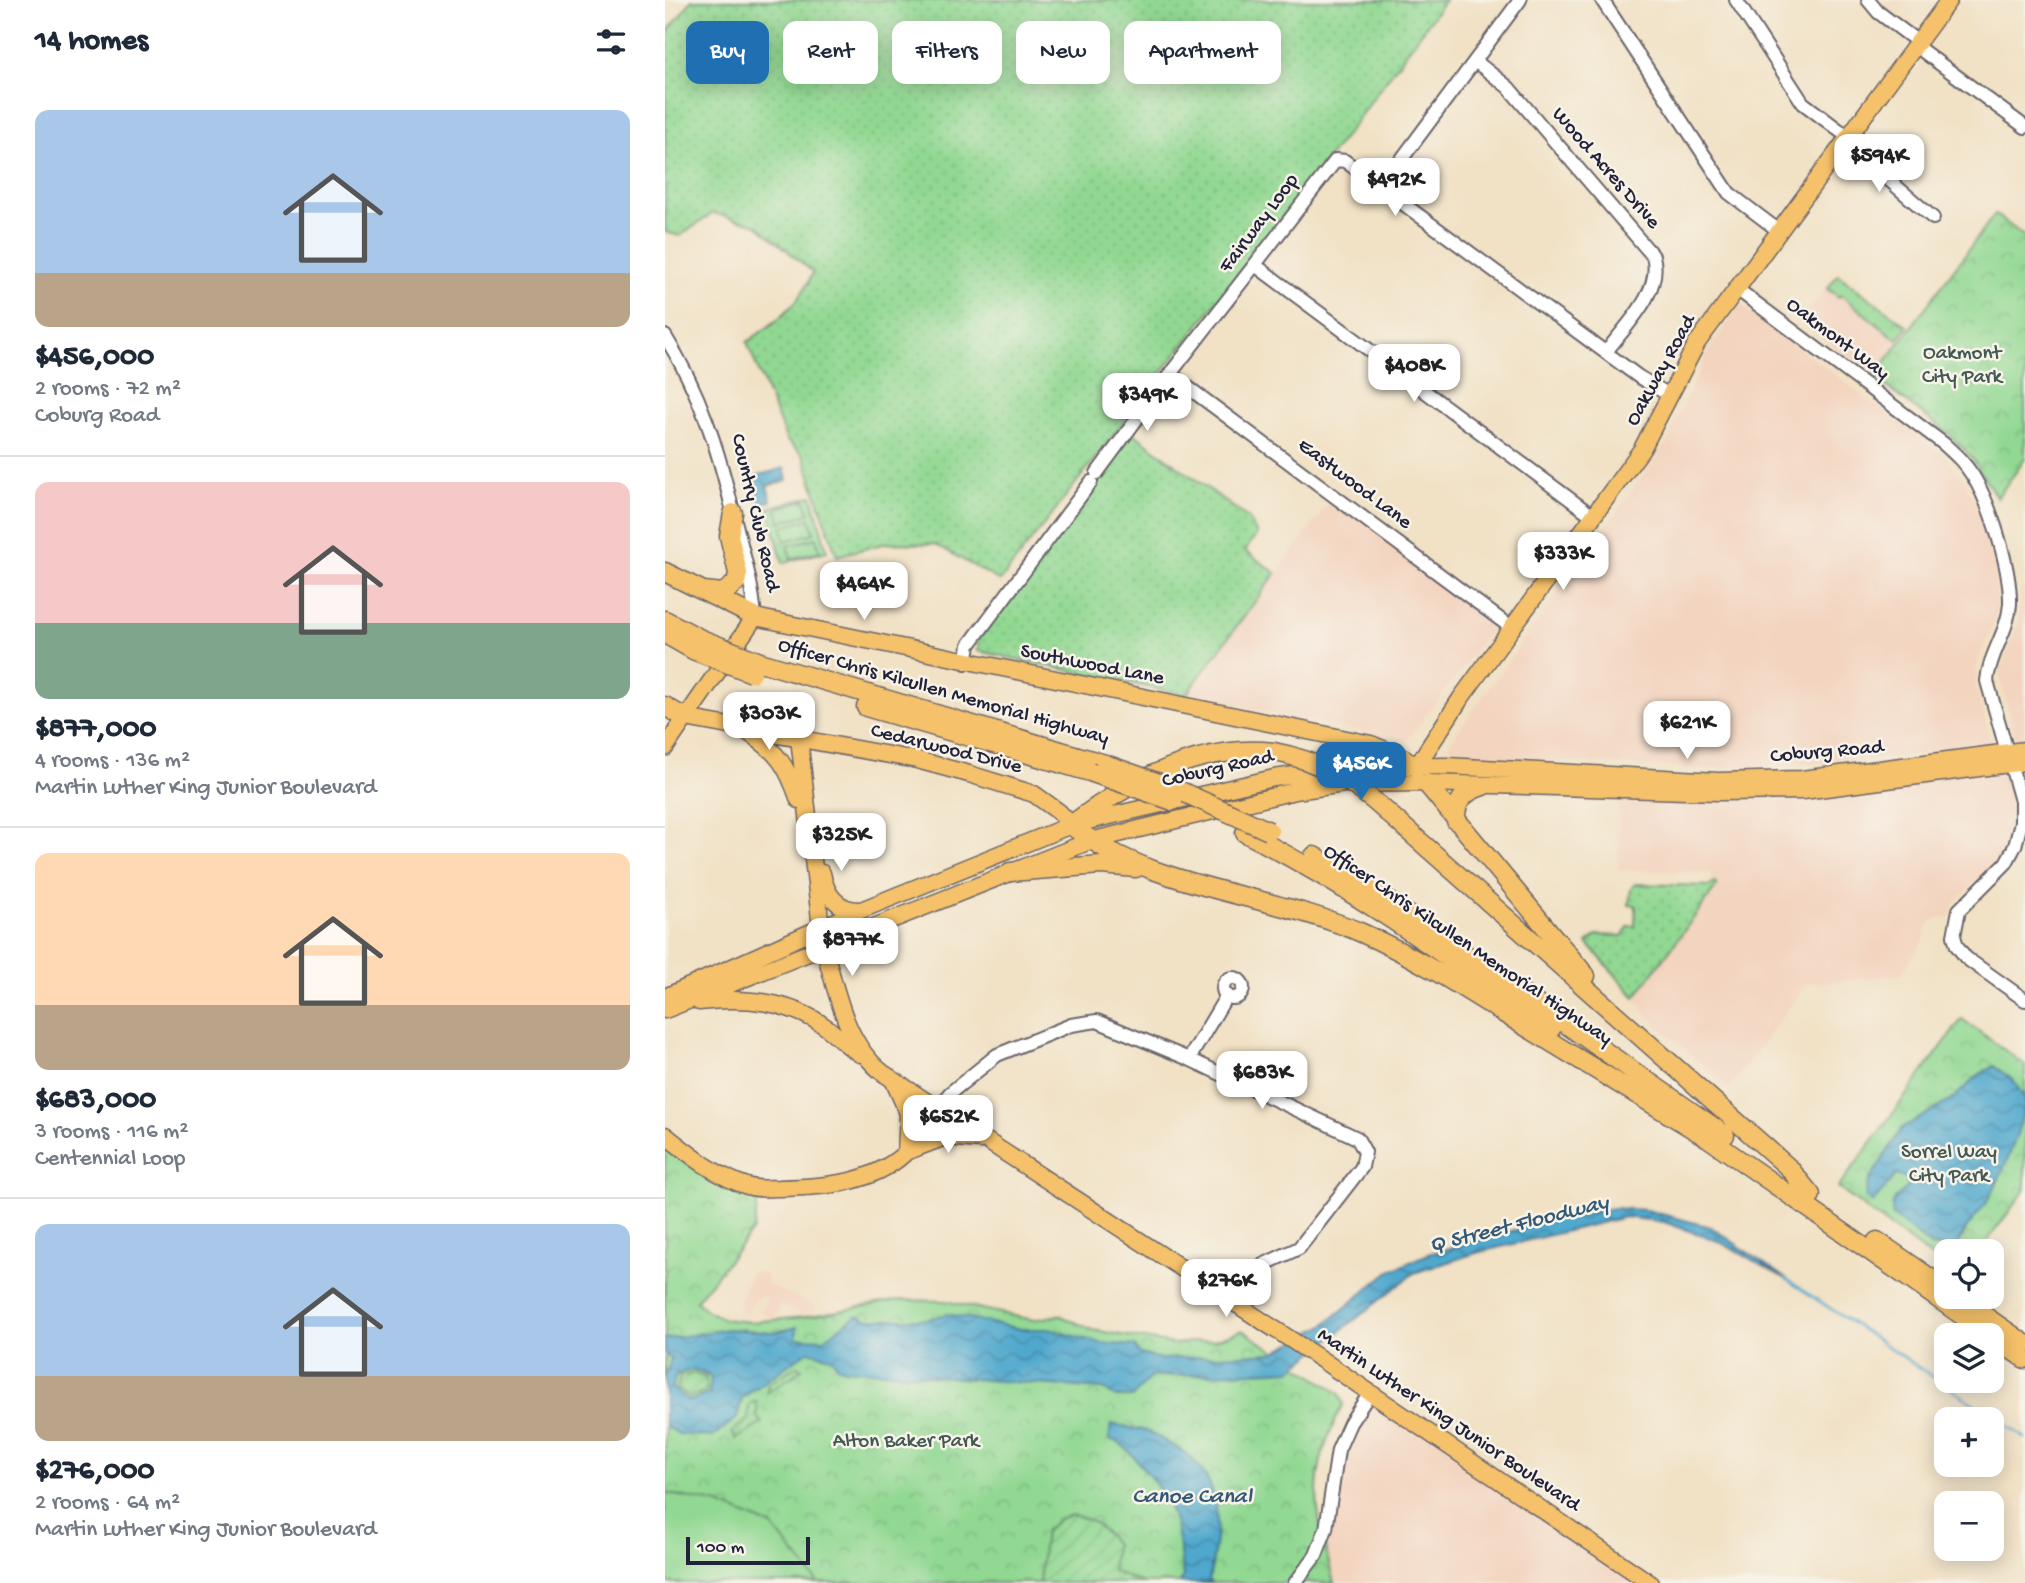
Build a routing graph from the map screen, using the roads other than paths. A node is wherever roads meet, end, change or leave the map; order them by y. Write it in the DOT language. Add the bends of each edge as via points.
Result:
graph roads {
  1 [pos="1520,0"];
  2 [pos="1602,0"];
  3 [pos="1735,0"];
  4 [pos="1868,0"];
  5 [pos="1949,0"];
  6 [pos="1917,44"];
  7 [pos="1475,61"];
  8 [pos="2025,127"];
  9 [pos="1845,142"];
  10 [pos="1381,187"];
  11 [pos="1933,218"];
  12 [pos="1779,231"];
  13 [pos="1255,265"];
  14 [pos="1737,289"];
  15 [pos="665,336"];
  16 [pos="1606,352"];
  17 [pos="1170,374"];
  18 [pos="1669,395"];
  19 [pos="733,513"];
  20 [pos="1594,517"];
  21 [pos="665,572"];
  22 [pos="704,591"];
  23 [pos="755,617"];
  24 [pos="665,620"];
  25 [pos="1513,629"];
  26 [pos="665,634"];
  27 [pos="697,644"];
  28 [pos="966,663"];
  29 [pos="665,706"];
  30 [pos="685,719"];
  31 [pos="744,730"];
  32 [pos="799,738"];
  33 [pos="665,748"];
  34 [pos="2025,750"];
  35 [pos="2015,760"];
  36 [pos="1416,766"];
  37 [pos="1097,768"];
  38 [pos="1426,783"];
  39 [pos="1483,786"];
  40 [pos="1718,787"];
  41 [pos="806,821"];
  42 [pos="1456,821"];
  43 [pos="1071,825"];
  44 [pos="1090,841"];
  45 [pos="814,856"];
  46 [pos="1123,863"];
  47 [pos="1010,872"];
  48 [pos="861,910"];
  49 [pos="821,928"];
  50 [pos="794,940"];
  51 [pos="824,948"];
  52 [pos="1227,995"];
  53 [pos="665,997"];
  54 [pos="2025,1000"];
  55 [pos="685,1003"];
  56 [pos="665,1010"];
  57 [pos="1624,1022"];
  58 [pos="866,1057"];
  59 [pos="1189,1059"];
  60 [pos="893,1079"];
  61 [pos="936,1109"];
  62 [pos="665,1122"];
  63 [pos="665,1135"];
  64 [pos="1708,1138"];
  65 [pos="987,1142"];
  66 [pos="906,1152"];
  67 [pos="778,1188"];
  68 [pos="1811,1195"];
  69 [pos="1934,1281"];
  70 [pos="1229,1299"];
  71 [pos="1974,1309"];
  72 [pos="1972,1323"];
  73 [pos="2025,1344"];
  74 [pos="2004,1345"];
  75 [pos="2025,1359"];
  76 [pos="1370,1393"];
  77 [pos="1295,1583"];
  78 [pos="1650,1583"];
  1 -- 7 [label="street"];
  2 -- 12 [label="street" via="1729,193"];
  3 -- 9 [label="street" via="1803,103"];
  4 -- 6 [label="street"];
  5 -- 6 [label="main road, Oakway Road"];
  6 -- 8 [label="street"];
  6 -- 9 [label="main road, Oakway Road"];
  7 -- 10 [label="street"];
  7 -- 16 [label="street, Wood Acres Drive" via="1508,87 1653,256 1652,288"];
  9 -- 11 [label="street"];
  9 -- 12 [label="main road, Oakway Road"];
  10 -- 13 [label="street, Fairway Loop" via="1345,161 1333,162"];
  10 -- 16 [label="street, Fairway Loop"];
  12 -- 14 [label="main road, Oakway Road"];
  13 -- 17 [label="street, Fairway Loop"];
  13 -- 20 [label="street"];
  14 -- 18 [label="main road, Oakway Road" via="1697,342"];
  14 -- 35 [label="street, Oakmont Way" via="1944,444 1973,476 1983,494 2009,588 2006,627 1987,681"];
  15 -- 19 [label="street, Country Club Road" via="703,406"];
  16 -- 18 [label="street, Fairway Loop"];
  17 -- 25 [label="street, Eastwood Lane"];
  17 -- 28 [label="street, Fairway Loop" via="969,645"];
  18 -- 20 [label="main road, Oakway Road" via="1642,449"];
  19 -- 22 [label="highway" via="729,536 736,583 723,593"];
  19 -- 23 [label="street, Country Club Road" via="751,577"];
  20 -- 25 [label="main road, Oakway Road"];
  21 -- 22 [label="highway"];
  22 -- 23 [label="highway"];
  23 -- 28 [label="main road, Southwood Lane"];
  23 -- 30 [label="main road, Country Club Road"];
  24 -- 27 [label="highway, Officer Chris Kilcullen Memorial Highway"];
  25 -- 36 [label="main road, Oakway Road"];
  26 -- 27 [label="highway, Officer Chris Kilcullen Memorial Highway"];
  27 -- 37 [label="highway, Officer Chris Kilcullen Memorial Highway, bridge" via="756,667"];
  28 -- 36 [label="main road, Southwood Lane" via="1371,744"];
  29 -- 30 [label="highway"];
  30 -- 31 [label="main road"];
  30 -- 33 [label="main road, Country Club Road"];
  31 -- 32 [label="main road"];
  31 -- 41 [label="main road" via="772,748 784,763"];
  32 -- 41 [label="main road"];
  32 -- 43 [label="main road, Cedarwood Drive" via="916,760 1017,787 1046,801"];
  34 -- 35 [label="main road, Coburg Road"];
  35 -- 40 [label="main road, Coburg Road"];
  35 -- 54 [label="street, Oakmont Way" via="2022,810 2015,846 2001,869 1961,906 1954,927 1960,951"];
  36 -- 38 [label="main road"];
  36 -- 40 [label="main road, Coburg Road"];
  36 -- 43 [label="main road, Coburg Road" via="1296,774"];
  37 -- 64 [label="highway, Officer Chris Kilcullen Memorial Highway, bridge" via="1306,864 1383,912"];
  37 -- 68 [label="highway, Officer Chris Kilcullen Memorial Highway, bridge" via="1176,789 1269,831 1392,903"];
  38 -- 39 [label="main road, Coburg Road"];
  38 -- 42 [label="highway"];
  38 -- 44 [label="main road, Coburg Road" via="1343,784 1295,791"];
  39 -- 40 [label="main road, Coburg Road"];
  39 -- 42 [label="highway" via="1462,797"];
  41 -- 45 [label="main road"];
  42 -- 57 [label="highway"];
  43 -- 44 [label="highway"];
  43 -- 48 [label="main road, Coburg Road"];
  43 -- 57 [label="highway, bridge" via="1094,808 1197,756 1250,749 1310,761 1338,774 1388,813"];
  44 -- 46 [label="highway"];
  44 -- 47 [label="main road, Coburg Road"];
  45 -- 48 [label="main road" via="824,885 838,905"];
  45 -- 49 [label="main road"];
  46 -- 47 [label="highway"];
  46 -- 64 [label="highway" via="1297,908 1363,933 1429,967"];
  47 -- 51 [label="main road, Coburg Road"];
  48 -- 49 [label="main road, Coburg Road"];
  49 -- 50 [label="main road, Coburg Road"];
  50 -- 51 [label="main road" via="809,939"];
  50 -- 53 [label="main road, Coburg Road"];
  51 -- 55 [label="main road, Coburg Road"];
  51 -- 58 [label="main road, Martin Luther King Junior Boulevard" via="846,1020"];
  52 -- 59 [label="street"];
  55 -- 56 [label="main road, Coburg Road"];
  55 -- 58 [label="main road" via="729,999 769,1003 804,1014"];
  57 -- 68 [label="highway" via="1789,1168"];
  58 -- 60 [label="main road, Martin Luther King Junior Boulevard"];
  59 -- 61 [label="street" via="1109,1023 1083,1022 997,1055"];
  59 -- 70 [label="street" via="1350,1134 1365,1152 1362,1167 1299,1248 1250,1271"];
  60 -- 61 [label="main road, Martin Luther King Junior Boulevard"];
  60 -- 66 [label="main road" via="908,1113"];
  61 -- 65 [label="main road, Martin Luther King Junior Boulevard"];
  61 -- 66 [label="main road"];
  62 -- 67 [label="main road" via="725,1166"];
  63 -- 67 [label="main road" via="700,1162 736,1181 767,1190"];
  64 -- 72 [label="highway, Officer Chris Kilcullen Memorial Highway"];
  65 -- 66 [label="main road" via="945,1137"];
  65 -- 70 [label="main road, Martin Luther King Junior Boulevard"];
  66 -- 67 [label="main road" via="881,1169 834,1186"];
  68 -- 69 [label="highway, Officer Chris Kilcullen Memorial Highway"];
  70 -- 76 [label="main road, Martin Luther King Junior Boulevard"];
  71 -- 73 [label="highway"];
  74 -- 75 [label="highway, Officer Chris Kilcullen Memorial Highway"];
  76 -- 77 [label="street" via="1338,1450 1326,1529"];
  76 -- 78 [label="main road, Martin Luther King Junior Boulevard"];
}
